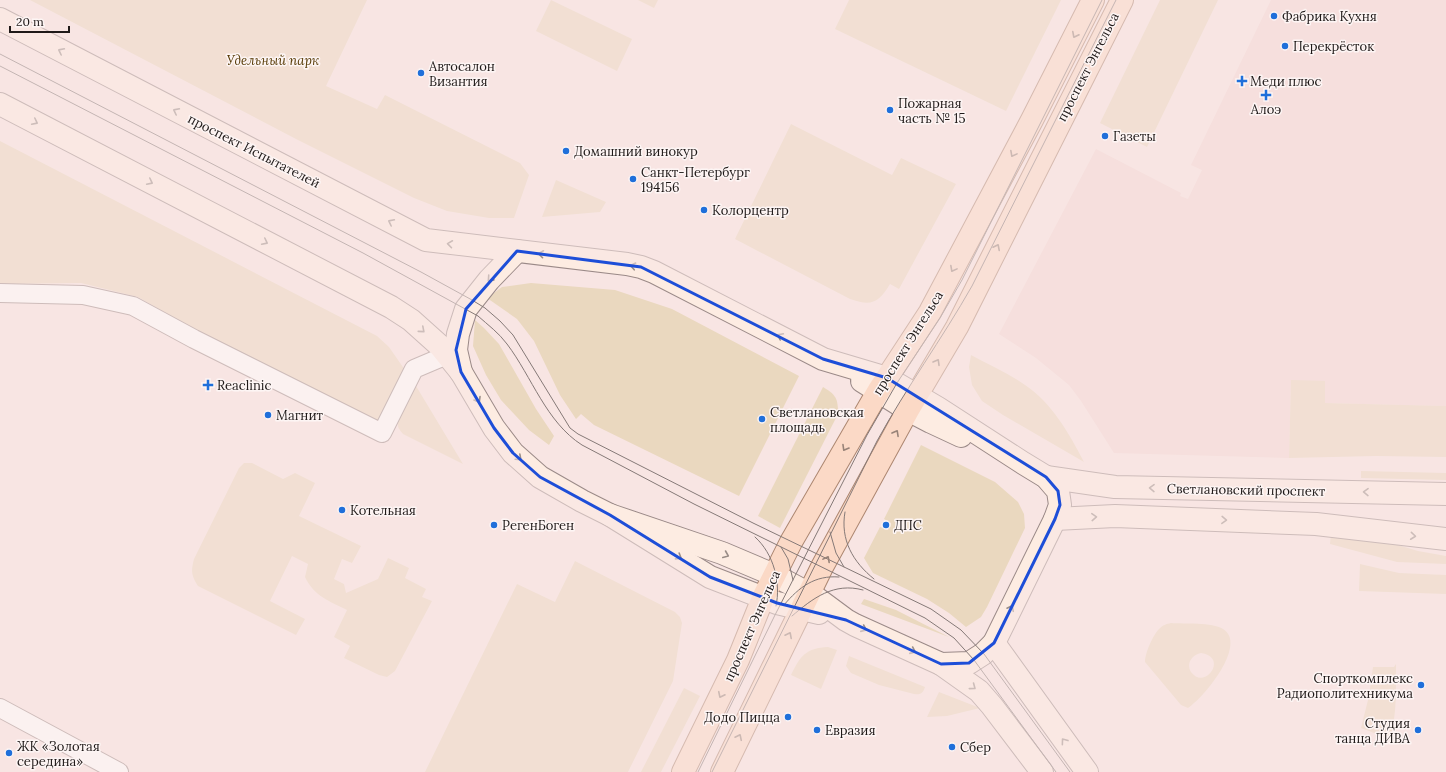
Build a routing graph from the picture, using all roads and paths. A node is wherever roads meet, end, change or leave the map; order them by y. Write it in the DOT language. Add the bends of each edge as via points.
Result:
graph roads {
  1 [pos="1093,0"];
  2 [pos="1122,0"];
  3 [pos="0,19"];
  4 [pos="0,104"];
  5 [pos="517,251"];
  6 [pos="0,293"];
  7 [pos="448,355"];
  8 [pos="461,372"];
  9 [pos="883,384"];
  10 [pos="913,402"];
  11 [pos="1046,477"];
  12 [pos="1446,494"];
  13 [pos="610,515"];
  14 [pos="1055,519"];
  15 [pos="1446,539"];
  16 [pos="774,575"];
  17 [pos="763,598"];
  18 [pos="805,602"];
  19 [pos="994,643"];
  20 [pos="941,664"];
  21 [pos="0,708"];
  22 [pos="119,772"];
  23 [pos="683,772"];
  24 [pos="722,772"];
  25 [pos="1042,772"];
  26 [pos="1087,772"];
  1 -- 9 [label="main road, проспект Энгельса, one-way" via="930,312"];
  10 -- 2 [label="main road, проспект Энгельса, one-way" via="957,327"];
  5 -- 3 [label="main road, проспект Испытателей, one-way" via="426,240"];
  4 -- 7 [label="main road, one-way" via="391,307 411,320"];
  5 -- 8 [label="main road, one-way" via="466,309 456,350"];
  9 -- 5 [label="main road, one-way" via="823,358 641,267"];
  6 -- 7 [label="street" via="83,294 133,306 382,434 414,370"];
  7 -- 8 [label="main road"];
  8 -- 13 [label="main road, one-way" via="494,428 513,453 540,477"];
  9 -- 10 [label="main road"];
  9 -- 16 [label="main road, проспект Энгельса, one-way"];
  10 -- 11 [label="main road" via="931,422"];
  18 -- 10 [label="main road, проспект Энгельса, one-way"];
  12 -- 11 [label="main road, Светлановский проспект, one-way" via="1115,488"];
  11 -- 14 [label="main road" via="1058,491 1060,505"];
  13 -- 16 [label="main road, one-way" via="722,553"];
  13 -- 17 [label="main road, one-way" via="710,577"];
  14 -- 15 [label="main road, one-way" via="1115,516 1308,524"];
  19 -- 14 [label="main road, one-way"];
  16 -- 17 [label="main road, проспект Энгельса"];
  16 -- 18 [label="main road"];
  17 -- 18 [label="main road"];
  17 -- 23 [label="main road, проспект Энгельса, one-way" via="738,660"];
  18 -- 20 [label="main road, one-way" via="815,597 846,620"];
  24 -- 18 [label="main road, проспект Энгельса, one-way"];
  19 -- 20 [label="main road" via="983,654 968,663"];
  26 -- 19 [label="main road, one-way"];
  20 -- 25 [label="main road, one-way" via="979,691"];
  21 -- 22 [label="street"];
}
